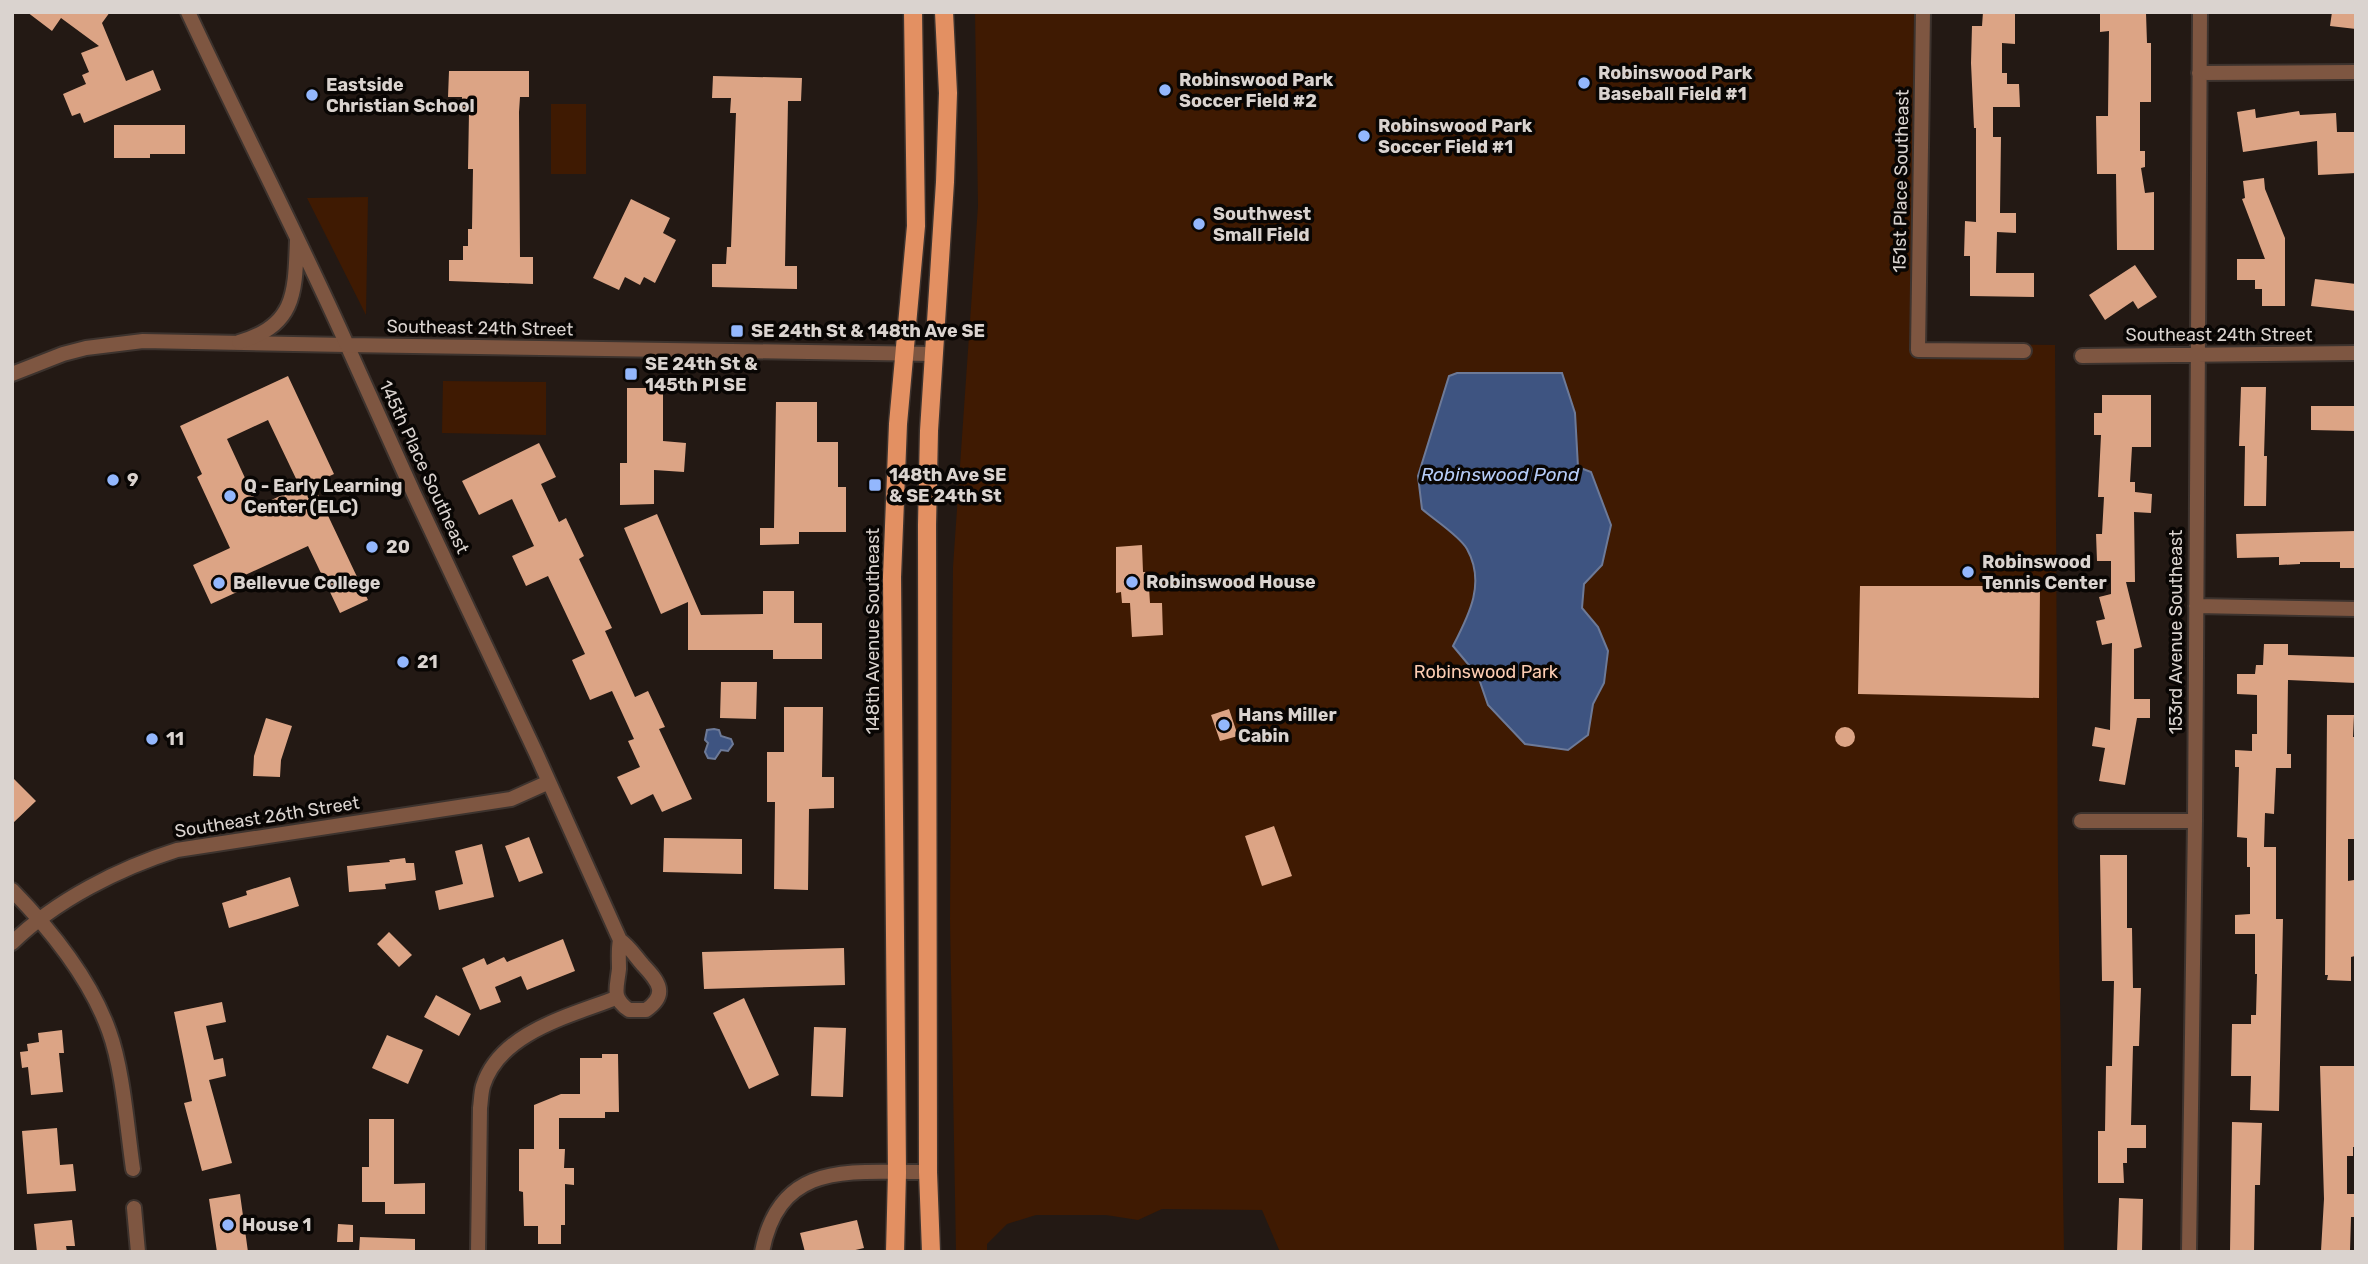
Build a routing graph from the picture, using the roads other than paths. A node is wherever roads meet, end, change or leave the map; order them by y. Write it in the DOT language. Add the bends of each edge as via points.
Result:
graph roads {
  1 [pos="188,12"];
  2 [pos="913,12"];
  3 [pos="944,12"];
  4 [pos="1923,12"];
  5 [pos="2200,12"];
  6 [pos="2199,72"];
  7 [pos="2356,72"];
  8 [pos="297,236"];
  9 [pos="239,342"];
  10 [pos="347,345"];
  11 [pos="2024,351"];
  12 [pos="903,354"];
  13 [pos="933,354"];
  14 [pos="2197,354"];
  15 [pos="2356,354"];
  16 [pos="2082,356"];
  17 [pos="12,374"];
  18 [pos="2196,606"];
  19 [pos="2356,609"];
  20 [pos="549,782"];
  21 [pos="2081,821"];
  22 [pos="2195,821"];
  23 [pos="12,890"];
  24 [pos="40,919"];
  25 [pos="620,940"];
  26 [pos="12,943"];
  27 [pos="617,998"];
  28 [pos="133,1169"];
  29 [pos="897,1172"];
  30 [pos="928,1172"];
  31 [pos="134,1209"];
  32 [pos="138,1252"];
  33 [pos="478,1252"];
  34 [pos="762,1252"];
  35 [pos="895,1252"];
  36 [pos="931,1252"];
  37 [pos="2189,1252"];
  1 -- 8 [label="street, 145th Place Southeast"];
  2 -- 12 [label="main road, 148th Avenue Southeast" via="916,226"];
  3 -- 13 [label="main road" via="948,93"];
  4 -- 11 [label="street, 151st Place Southeast" via="1917,350"];
  5 -- 6 [label="street, 153rd Avenue Southeast"];
  6 -- 7 [label="street"];
  6 -- 14 [label="street, 153rd Avenue Southeast"];
  8 -- 9 [label="street" via="294,293 286,312 259,337"];
  8 -- 10 [label="street, 145th Place Southeast"];
  9 -- 10 [label="street, Southeast 24th Street"];
  9 -- 17 [label="street, Southeast 24th Street" via="113,344 63,354"];
  10 -- 12 [label="street, Southeast 24th Street"];
  10 -- 20 [label="street, 145th Place Southeast"];
  12 -- 13 [label="street, Southeast 24th Street"];
  12 -- 29 [label="main road, 148th Avenue Southeast" via="892,577"];
  13 -- 30 [label="main road" via="926,611"];
  14 -- 15 [label="street, Southeast 24th Street"];
  14 -- 16 [label="street, Southeast 24th Street"];
  14 -- 18 [label="street, 153rd Avenue Southeast"];
  18 -- 19 [label="street"];
  18 -- 22 [label="street, 153rd Avenue Southeast"];
  20 -- 24 [label="street, Southeast 26th Street" via="511,799 177,850 102,881"];
  20 -- 25 [label="street, 145th Place Southeast"];
  21 -- 22 [label="street"];
  22 -- 37 [label="street, 153rd Avenue Southeast"];
  23 -- 24 [label="street"];
  24 -- 26 [label="street, Southeast 26th Street"];
  24 -- 28 [label="street" via="86,983 110,1032"];
  25 -- 27 [label="street"];
  25 -- 27 [label="street" via="653,974 660,989 653,1005 637,1012"];
  27 -- 33 [label="street" via="538,1029 515,1043 489,1072 480,1108"];
  29 -- 30 [label="street"];
  29 -- 34 [label="street" via="830,1175 794,1190 772,1218"];
  29 -- 35 [label="main road, 148th Avenue Southeast"];
  30 -- 36 [label="main road"];
  31 -- 32 [label="street"];
}
